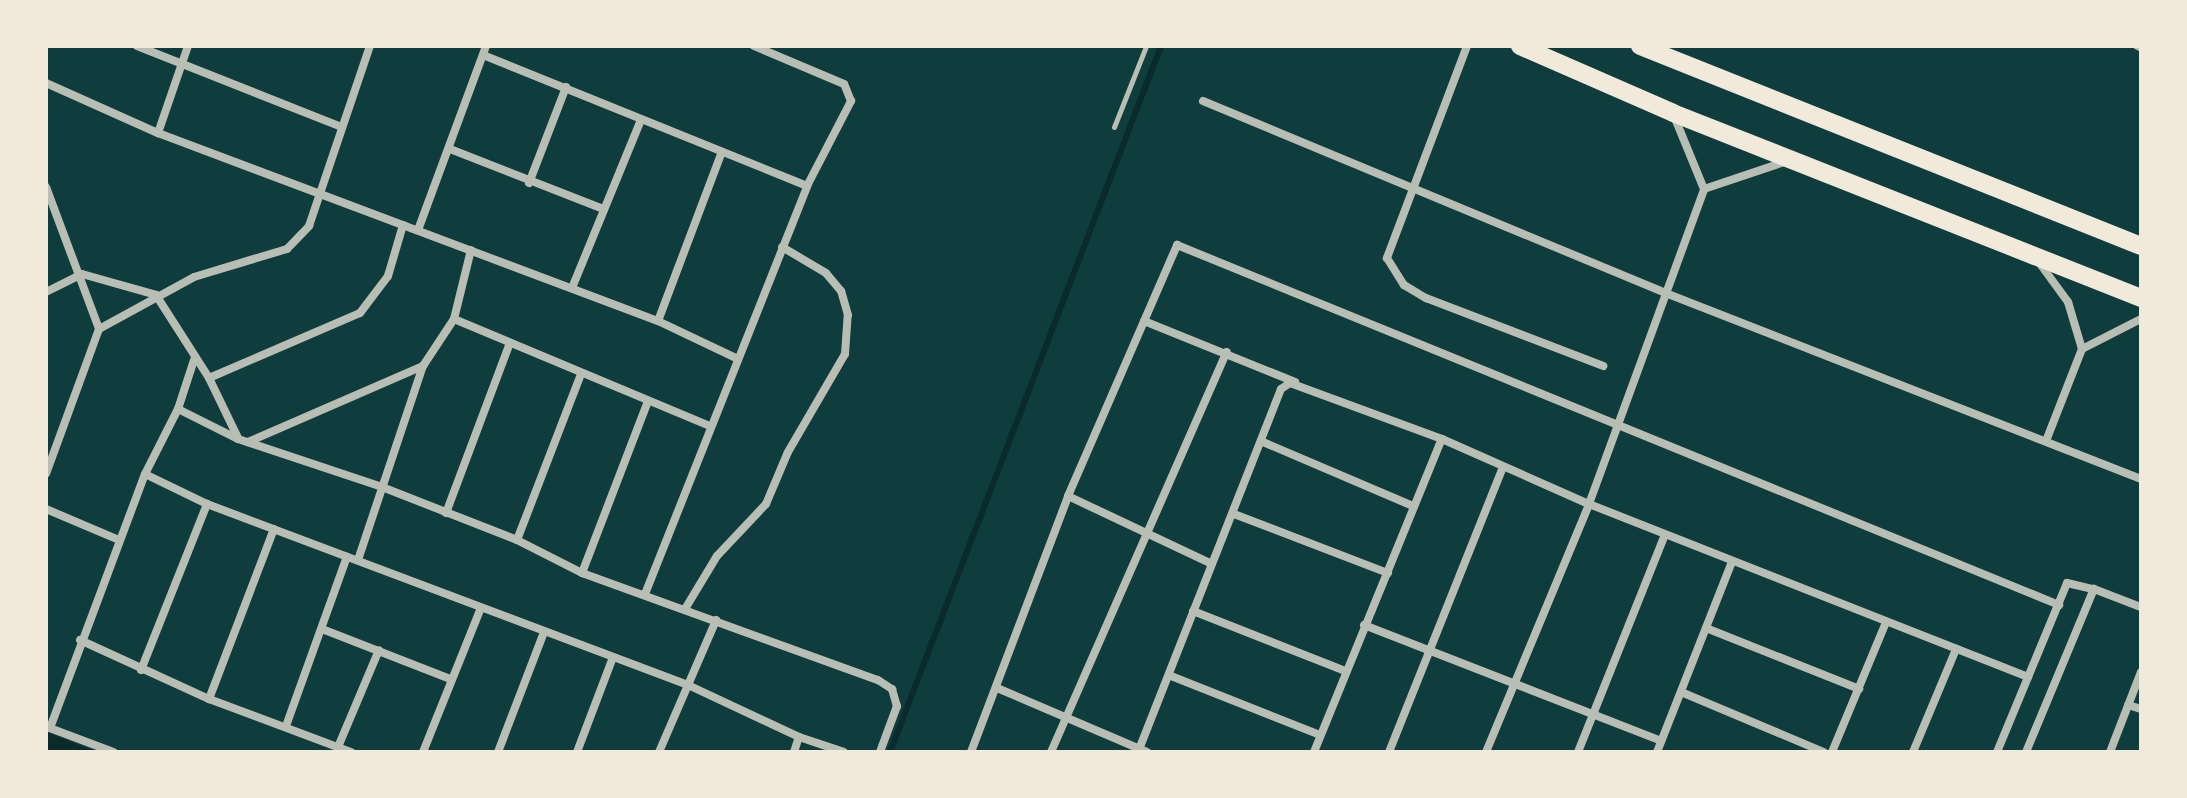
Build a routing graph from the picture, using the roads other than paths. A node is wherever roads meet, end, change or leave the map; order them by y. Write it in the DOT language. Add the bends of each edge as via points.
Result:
graph roads {
  1 [pos="137,46"];
  2 [pos="188,46"];
  3 [pos="370,46"];
  4 [pos="754,46"];
  5 [pos="1146,46"];
  6 [pos="1467,46"];
  7 [pos="1520,46"];
  8 [pos="1640,46"];
  9 [pos="2135,46"];
  10 [pos="2141,49"];
  11 [pos="484,50"];
  12 [pos="181,61"];
  13 [pos="46,83"];
  14 [pos="566,87"];
  15 [pos="1203,101"];
  16 [pos="1673,113"];
  17 [pos="641,120"];
  18 [pos="339,126"];
  19 [pos="1114,127"];
  20 [pos="158,133"];
  21 [pos="450,149"];
  22 [pos="722,152"];
  23 [pos="1791,159"];
  24 [pos="529,183"];
  25 [pos="807,186"];
  26 [pos="46,187"];
  27 [pos="1414,188"];
  28 [pos="1704,189"];
  29 [pos="322,196"];
  30 [pos="603,209"];
  31 [pos="403,225"];
  32 [pos="418,230"];
  33 [pos="2141,246"];
  34 [pos="782,247"];
  35 [pos="471,250"];
  36 [pos="2035,258"];
  37 [pos="82,274"];
  38 [pos="572,288"];
  39 [pos="46,292"];
  40 [pos="1668,294"];
  41 [pos="156,295"];
  42 [pos="2141,298"];
  43 [pos="454,319"];
  44 [pos="2141,319"];
  45 [pos="658,321"];
  46 [pos="1144,321"];
  47 [pos="99,329"];
  48 [pos="510,343"];
  49 [pos="2082,349"];
  50 [pos="1227,352"];
  51 [pos="736,358"];
  52 [pos="194,360"];
  53 [pos="423,366"];
  54 [pos="1603,366"];
  55 [pos="581,374"];
  56 [pos="209,378"];
  57 [pos="1297,383"];
  58 [pos="648,401"];
  59 [pos="178,409"];
  60 [pos="1619,425"];
  61 [pos="710,426"];
  62 [pos="1442,439"];
  63 [pos="243,440"];
  64 [pos="2046,441"];
  65 [pos="1263,442"];
  66 [pos="1503,467"];
  67 [pos="46,474"];
  68 [pos="145,474"];
  69 [pos="2141,479"];
  70 [pos="382,487"];
  71 [pos="1068,496"];
  72 [pos="207,504"];
  73 [pos="1589,504"];
  74 [pos="1413,506"];
  75 [pos="46,509"];
  76 [pos="446,513"];
  77 [pos="1234,514"];
  78 [pos="274,529"];
  79 [pos="1148,532"];
  80 [pos="1665,535"];
  81 [pos="119,540"];
  82 [pos="517,540"];
  83 [pos="347,557"];
  84 [pos="358,560"];
  85 [pos="1732,562"];
  86 [pos="1212,564"];
  87 [pos="582,573"];
  88 [pos="1388,573"];
  89 [pos="2094,589"];
  90 [pos="645,594"];
  91 [pos="2059,605"];
  92 [pos="2141,607"];
  93 [pos="685,609"];
  94 [pos="480,610"];
  95 [pos="1193,611"];
  96 [pos="716,620"];
  97 [pos="1886,622"];
  98 [pos="1364,625"];
  99 [pos="1706,628"];
  100 [pos="322,629"];
  101 [pos="543,635"];
  102 [pos="80,640"];
  103 [pos="1956,649"];
  104 [pos="379,650"];
  105 [pos="1429,651"];
  106 [pos="612,660"];
  107 [pos="141,670"];
  108 [pos="1345,671"];
  109 [pos="2141,672"];
  110 [pos="1171,676"];
  111 [pos="2028,677"];
  112 [pos="450,679"];
  113 [pos="1513,682"];
  114 [pos="688,685"];
  115 [pos="997,688"];
  116 [pos="1859,689"];
  117 [pos="1681,692"];
  118 [pos="209,699"];
  119 [pos="2128,705"];
  120 [pos="2141,709"];
  121 [pos="1066,714"];
  122 [pos="1594,716"];
  123 [pos="286,726"];
  124 [pos="48,727"];
  125 [pos="1320,735"];
  126 [pos="799,737"];
  127 [pos="1661,741"];
  128 [pos="338,747"];
  129 [pos="1142,751"];
  130 [pos="113,752"];
  131 [pos="351,752"];
  132 [pos="423,752"];
  133 [pos="498,752"];
  134 [pos="577,752"];
  135 [pos="660,752"];
  136 [pos="794,752"];
  137 [pos="844,752"];
  138 [pos="880,752"];
  139 [pos="971,752"];
  140 [pos="1051,752"];
  141 [pos="1314,752"];
  142 [pos="1389,752"];
  143 [pos="1486,752"];
  144 [pos="1578,752"];
  145 [pos="1657,752"];
  146 [pos="1824,752"];
  147 [pos="1832,752"];
  148 [pos="1913,752"];
  149 [pos="1997,752"];
  150 [pos="2026,752"];
  151 [pos="2110,752"];
  1 -- 12 [label="street"];
  2 -- 12 [label="street"];
  3 -- 18 [label="street"];
  4 -- 25 [label="street" via="844,84 850,95"];
  5 -- 19 [label="lane"];
  6 -- 27 [label="street"];
  7 -- 16 [label="highway"];
  8 -- 33 [label="highway"];
  9 -- 10 [label="lane"];
  11 -- 14 [label="street"];
  11 -- 21 [label="street"];
  12 -- 18 [label="street"];
  12 -- 20 [label="street"];
  13 -- 20 [label="street"];
  14 -- 17 [label="street"];
  14 -- 24 [label="street"];
  15 -- 27 [label="street"];
  16 -- 23 [label="highway"];
  16 -- 28 [label="street"];
  17 -- 22 [label="street"];
  17 -- 30 [label="street"];
  18 -- 29 [label="street"];
  20 -- 29 [label="street"];
  21 -- 24 [label="street"];
  21 -- 32 [label="street"];
  22 -- 25 [label="street"];
  22 -- 45 [label="street"];
  23 -- 28 [label="street"];
  23 -- 36 [label="highway"];
  24 -- 30 [label="street"];
  25 -- 34 [label="street"];
  26 -- 37 [label="street"];
  27 -- 40 [label="street"];
  27 -- 54 [label="street" via="1387,258 1404,285"];
  28 -- 40 [label="street"];
  29 -- 31 [label="street"];
  29 -- 41 [label="street" via="309,226 287,249 194,277"];
  30 -- 38 [label="street"];
  31 -- 32 [label="street"];
  31 -- 56 [label="street" via="388,276 360,313"];
  32 -- 35 [label="street"];
  34 -- 51 [label="street"];
  34 -- 93 [label="street" via="826,273 841,291 848,315 845,354 788,452 766,504 717,556"];
  35 -- 38 [label="street"];
  35 -- 43 [label="street"];
  36 -- 42 [label="highway"];
  36 -- 49 [label="street" via="2068,302"];
  37 -- 39 [label="street"];
  37 -- 41 [label="street"];
  37 -- 47 [label="street"];
  38 -- 45 [label="street"];
  40 -- 60 [label="street"];
  40 -- 64 [label="street"];
  41 -- 47 [label="street"];
  41 -- 52 [label="street"];
  43 -- 48 [label="street"];
  43 -- 53 [label="street"];
  44 -- 49 [label="street"];
  45 -- 51 [label="street"];
  46 -- 50 [label="street"];
  46 -- 60 [label="street" via="1172,249 1181,246"];
  46 -- 71 [label="street"];
  47 -- 67 [label="street"];
  48 -- 55 [label="street"];
  48 -- 76 [label="street"];
  49 -- 64 [label="street"];
  50 -- 57 [label="street"];
  50 -- 79 [label="street"];
  51 -- 61 [label="street"];
  52 -- 56 [label="street"];
  52 -- 59 [label="street"];
  53 -- 63 [label="street"];
  53 -- 70 [label="street"];
  55 -- 58 [label="street"];
  55 -- 82 [label="street"];
  56 -- 63 [label="street"];
  57 -- 62 [label="street"];
  57 -- 65 [label="street" via="1281,389"];
  58 -- 61 [label="street"];
  58 -- 87 [label="street"];
  59 -- 63 [label="street"];
  59 -- 68 [label="street"];
  60 -- 73 [label="street"];
  60 -- 91 [label="street"];
  61 -- 90 [label="street"];
  62 -- 66 [label="street"];
  62 -- 74 [label="street"];
  63 -- 70 [label="street"];
  64 -- 69 [label="street"];
  65 -- 74 [label="street"];
  65 -- 77 [label="street"];
  66 -- 73 [label="street"];
  66 -- 105 [label="street"];
  68 -- 72 [label="street"];
  68 -- 81 [label="street"];
  70 -- 76 [label="street"];
  70 -- 84 [label="street"];
  71 -- 79 [label="street"];
  71 -- 115 [label="street"];
  72 -- 78 [label="street"];
  72 -- 107 [label="street"];
  73 -- 80 [label="street"];
  73 -- 113 [label="street"];
  74 -- 88 [label="street"];
  75 -- 81 [label="street"];
  76 -- 82 [label="street"];
  77 -- 86 [label="street"];
  77 -- 88 [label="street"];
  78 -- 83 [label="street"];
  78 -- 118 [label="street"];
  79 -- 86 [label="street"];
  79 -- 121 [label="street"];
  80 -- 85 [label="street"];
  80 -- 122 [label="street"];
  81 -- 102 [label="street"];
  82 -- 87 [label="street"];
  83 -- 84 [label="street"];
  83 -- 100 [label="street"];
  84 -- 94 [label="street"];
  85 -- 97 [label="street"];
  85 -- 99 [label="street"];
  86 -- 95 [label="street"];
  87 -- 90 [label="street"];
  88 -- 98 [label="street"];
  89 -- 91 [label="street" via="2070,581"];
  89 -- 92 [label="street"];
  89 -- 150 [label="street"];
  90 -- 93 [label="street"];
  91 -- 111 [label="street"];
  93 -- 96 [label="street"];
  94 -- 101 [label="street"];
  94 -- 112 [label="street"];
  95 -- 108 [label="street"];
  95 -- 110 [label="street"];
  96 -- 114 [label="street"];
  96 -- 138 [label="street" via="892,689 897,706"];
  97 -- 103 [label="street"];
  97 -- 116 [label="street"];
  98 -- 105 [label="street"];
  98 -- 108 [label="street"];
  99 -- 116 [label="street"];
  99 -- 117 [label="street"];
  100 -- 104 [label="street"];
  100 -- 123 [label="street"];
  101 -- 106 [label="street"];
  101 -- 133 [label="street"];
  102 -- 107 [label="street"];
  102 -- 124 [label="street"];
  103 -- 111 [label="street"];
  103 -- 148 [label="street"];
  104 -- 112 [label="street"];
  104 -- 128 [label="street"];
  105 -- 113 [label="street"];
  105 -- 142 [label="street"];
  106 -- 114 [label="street"];
  106 -- 134 [label="street"];
  107 -- 118 [label="street"];
  108 -- 125 [label="street"];
  109 -- 119 [label="street"];
  110 -- 125 [label="street"];
  110 -- 129 [label="street"];
  111 -- 149 [label="street"];
  112 -- 132 [label="street"];
  113 -- 122 [label="street"];
  113 -- 143 [label="street"];
  114 -- 126 [label="street"];
  114 -- 135 [label="street"];
  115 -- 121 [label="street"];
  115 -- 139 [label="street"];
  116 -- 147 [label="street"];
  117 -- 127 [label="street"];
  117 -- 146 [label="street"];
  118 -- 123 [label="street"];
  119 -- 120 [label="street"];
  119 -- 151 [label="street"];
  121 -- 129 [label="street"];
  121 -- 140 [label="street"];
  122 -- 127 [label="street"];
  122 -- 144 [label="street"];
  123 -- 128 [label="street"];
  124 -- 130 [label="street"];
  125 -- 141 [label="street"];
  126 -- 136 [label="street"];
  126 -- 137 [label="street"];
  127 -- 145 [label="street"];
  128 -- 131 [label="street"];
}
